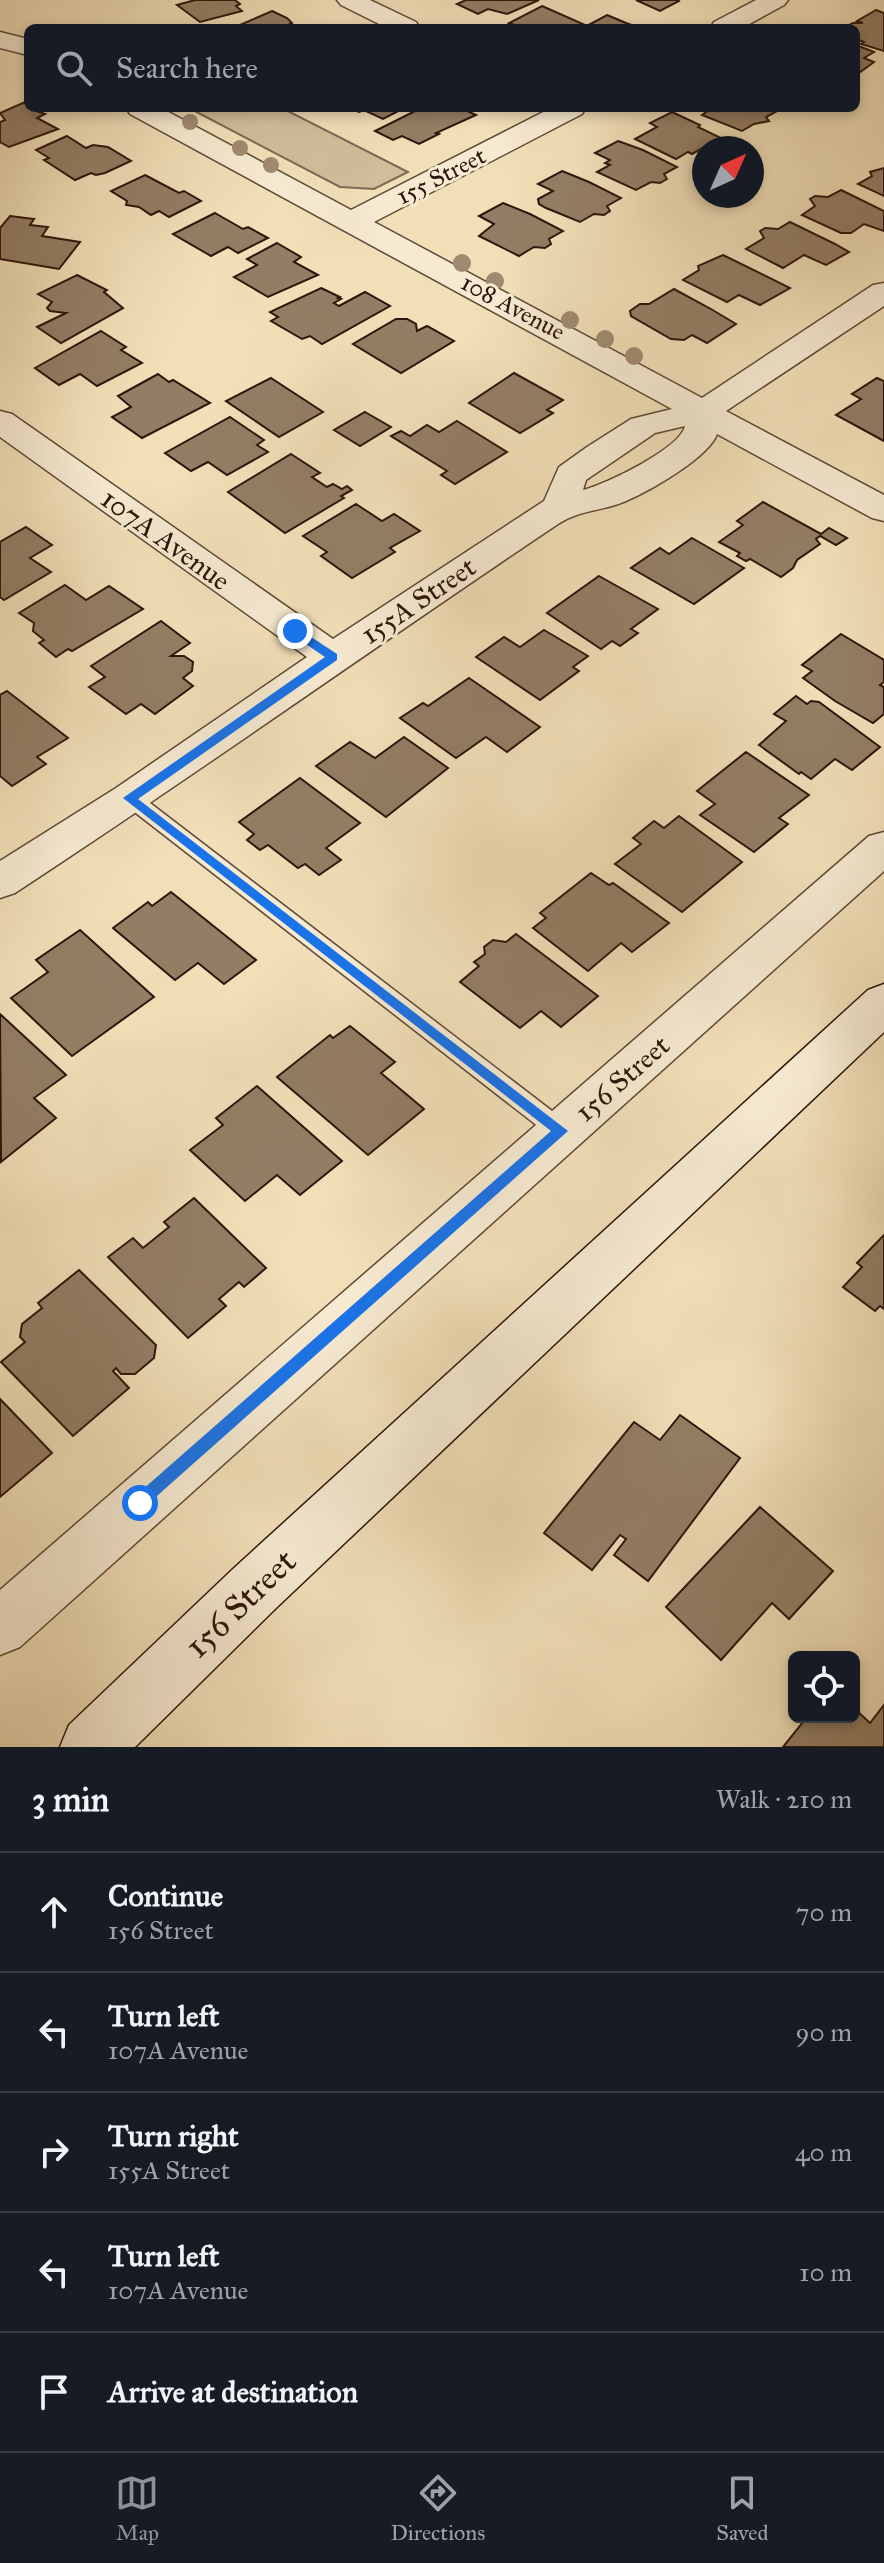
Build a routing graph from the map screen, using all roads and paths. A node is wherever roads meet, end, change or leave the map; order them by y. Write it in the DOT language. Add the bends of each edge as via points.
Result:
graph roads {
  1 [pos="350,0"];
  2 [pos="775,0"];
  3 [pos="399,24"];
  4 [pos="730,24"];
  5 [pos="0,40"];
  6 [pos="24,46"];
  7 [pos="148,112"];
  8 [pos="564,112"];
  9 [pos="353,221"];
  10 [pos="884,292"];
  11 [pos="704,411"];
  12 [pos="0,421"];
  13 [pos="884,510"];
  14 [pos="333,657"];
  15 [pos="130,798"];
  16 [pos="884,847"];
  17 [pos="0,882"];
  18 [pos="884,1003"];
  19 [pos="561,1131"];
  20 [pos="0,1627"];
  21 [pos="91,1747"];
  1 -- 3 [label="street"];
  2 -- 4 [label="street"];
  5 -- 6 [label="street"];
  7 -- 9 [label="street, 108 Avenue"];
  8 -- 9 [label="street, 155 Street"];
  9 -- 11 [label="street, 108 Avenue"];
  10 -- 11 [label="street"];
  11 -- 13 [label="street, 108 Avenue"];
  11 -- 14 [label="street, 155A Street" via="700,437 685,451 613,494 559,507"];
  12 -- 14 [label="street, 107A Avenue"];
  14 -- 15 [label="street, 155A Street"];
  15 -- 17 [label="street, 155A Street"];
  15 -- 19 [label="lane"];
  16 -- 19 [label="street, 156 Street"];
  18 -- 21 [label="street, 156 Street"];
  19 -- 20 [label="street, 156 Street"];
}
